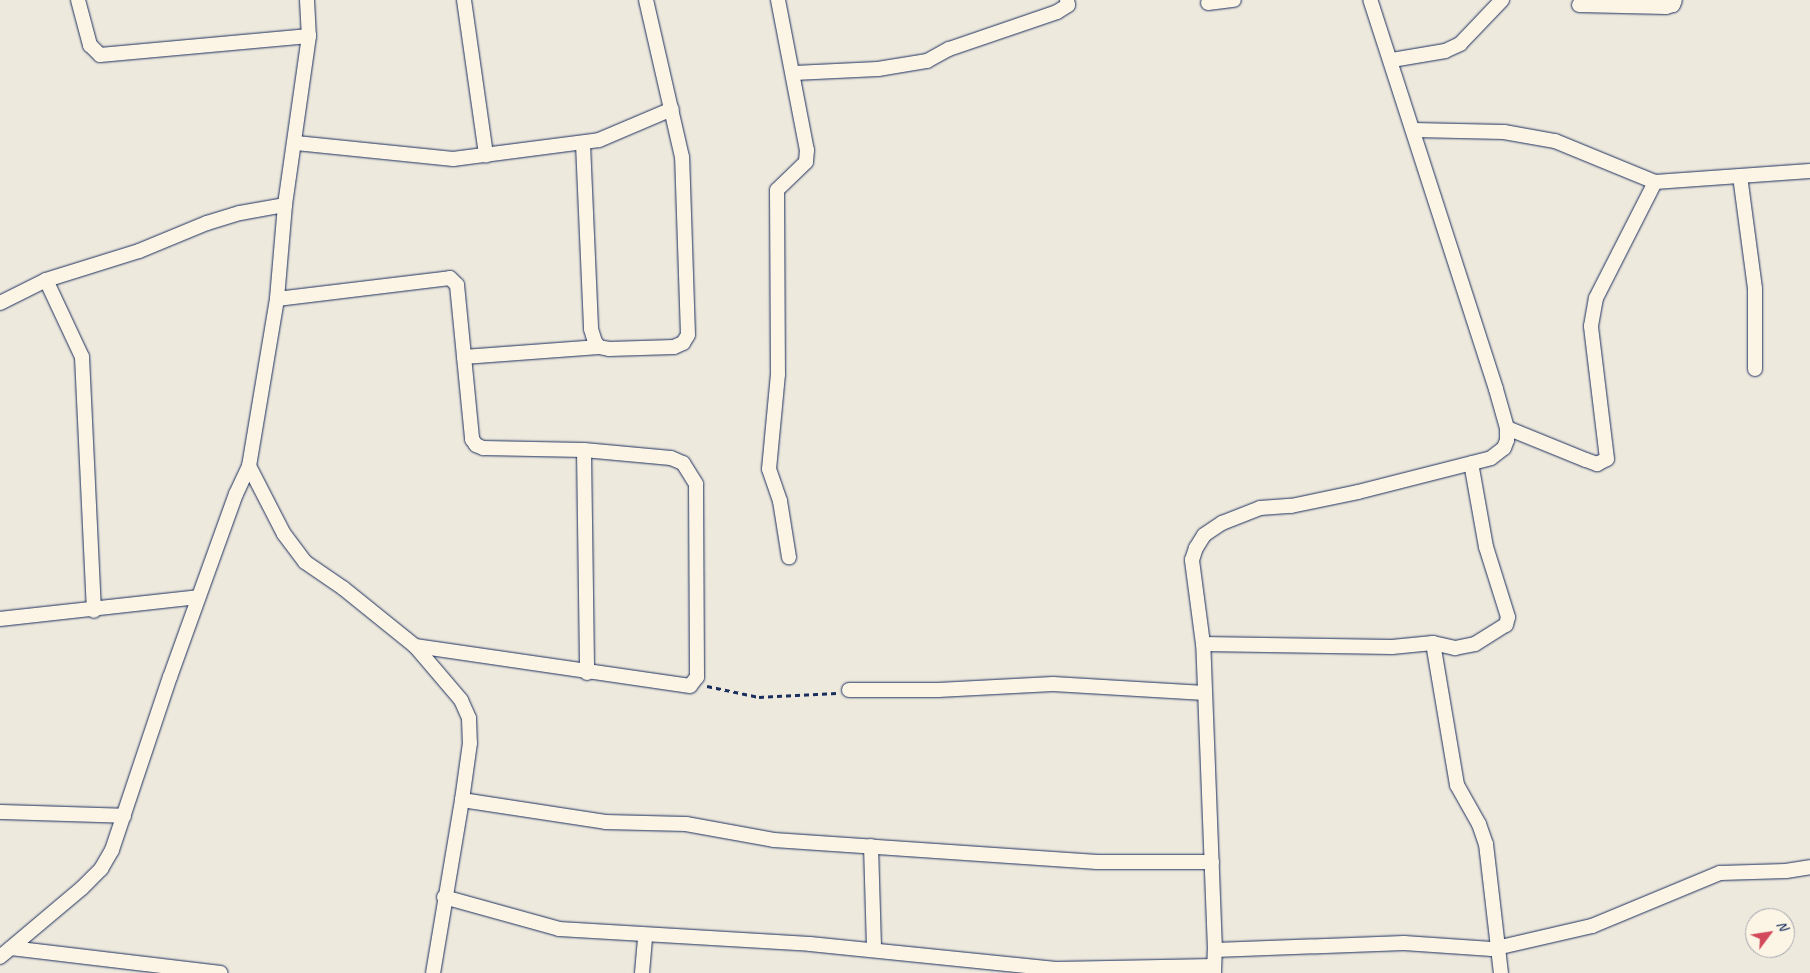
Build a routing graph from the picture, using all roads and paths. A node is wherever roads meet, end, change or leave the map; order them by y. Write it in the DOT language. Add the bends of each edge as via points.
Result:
graph roads {
  1 [pos="78,0"];
  2 [pos="307,0"];
  3 [pos="464,0"];
  4 [pos="646,0"];
  5 [pos="778,0"];
  6 [pos="1067,0"];
  7 [pos="1234,0"];
  8 [pos="1370,0"];
  9 [pos="1502,0"];
  10 [pos="1675,0"];
  11 [pos="1208,3"];
  12 [pos="1578,5"];
  13 [pos="309,36"];
  14 [pos="1392,60"];
  15 [pos="794,73"];
  16 [pos="672,109"];
  17 [pos="1414,130"];
  18 [pos="296,143"];
  19 [pos="583,144"];
  20 [pos="486,155"];
  21 [pos="1810,171"];
  22 [pos="1740,176"];
  23 [pos="1656,182"];
  24 [pos="285,205"];
  25 [pos="46,280"];
  26 [pos="277,299"];
  27 [pos="0,303"];
  28 [pos="599,347"];
  29 [pos="464,357"];
  30 [pos="1756,369"];
  31 [pos="1507,428"];
  32 [pos="584,450"];
  33 [pos="1471,463"];
  34 [pos="249,466"];
  35 [pos="788,557"];
  36 [pos="198,597"];
  37 [pos="94,611"];
  38 [pos="0,619"];
  39 [pos="1433,643"];
  40 [pos="1203,644"];
  41 [pos="415,646"];
  42 [pos="587,673"];
  43 [pos="695,682"];
  44 [pos="849,690"];
  45 [pos="1204,693"];
  46 [pos="462,800"];
  47 [pos="0,812"];
  48 [pos="124,816"];
  49 [pos="871,846"];
  50 [pos="1212,862"];
  51 [pos="1810,867"];
  52 [pos="444,897"];
  53 [pos="645,936"];
  54 [pos="1500,947"];
  55 [pos="11,948"];
  56 [pos="874,950"];
  57 [pos="1216,950"];
  58 [pos="0,957"];
  59 [pos="1214,969"];
  60 [pos="221,973"];
  61 [pos="433,973"];
  62 [pos="642,973"];
  63 [pos="1501,973"];
  1 -- 13 [label="street" via="90,46 100,54"];
  2 -- 13 [label="street"];
  3 -- 20 [label="street"];
  4 -- 16 [label="street"];
  5 -- 15 [label="street"];
  6 -- 15 [label="street" via="1068,5 1058,12 949,49 927,61 878,70"];
  7 -- 11 [label="street"];
  8 -- 14 [label="street"];
  9 -- 14 [label="street" via="1460,44 1445,51"];
  10 -- 12 [label="street" via="1666,8"];
  13 -- 18 [label="street"];
  14 -- 17 [label="street"];
  15 -- 35 [label="street" via="807,150 806,162 777,190 778,374 768,449 769,469 780,501"];
  16 -- 19 [label="street"];
  16 -- 28 [label="street" via="684,182 688,335 683,343 674,347"];
  17 -- 23 [label="street" via="1504,132 1554,141"];
  17 -- 31 [label="street" via="1459,284"];
  18 -- 20 [label="street" via="428,158"];
  18 -- 24 [label="street"];
  19 -- 20 [label="street"];
  19 -- 28 [label="street" via="591,329"];
  21 -- 22 [label="street"];
  22 -- 23 [label="street"];
  22 -- 30 [label="street" via="1755,289"];
  23 -- 31 [label="street" via="1596,298 1591,326 1606,459 1597,464"];
  24 -- 25 [label="street" via="226,216 139,251"];
  24 -- 26 [label="street"];
  25 -- 27 [label="street"];
  25 -- 37 [label="street" via="82,357"];
  26 -- 29 [label="street" via="450,278 457,286"];
  26 -- 34 [label="street"];
  28 -- 29 [label="street"];
  29 -- 32 [label="street" via="472,439 476,445 483,448"];
  31 -- 33 [label="street" via="1504,448 1491,458"];
  32 -- 42 [label="street"];
  32 -- 43 [label="street" via="671,458 683,463 690,471 696,484"];
  33 -- 39 [label="street" via="1486,548 1508,617 1506,625 1475,644 1454,648"];
  33 -- 40 [label="street" via="1358,492 1291,506 1260,508 1222,523 1204,535 1192,560"];
  34 -- 36 [label="street"];
  34 -- 41 [label="street" via="284,534 305,562"];
  36 -- 37 [label="street"];
  36 -- 48 [label="street"];
  37 -- 38 [label="street"];
  39 -- 40 [label="street" via="1392,646"];
  39 -- 54 [label="street" via="1457,785 1479,824 1486,844"];
  40 -- 45 [label="street"];
  41 -- 42 [label="street"];
  41 -- 46 [label="street" via="461,700 469,718 470,743"];
  42 -- 43 [label="street" via="685,688"];
  43 -- 44 [label="path" via="759,697 823,696"];
  44 -- 45 [label="street" via="938,690 1053,684"];
  45 -- 50 [label="street"];
  46 -- 49 [label="street" via="605,822 686,824 774,840"];
  46 -- 52 [label="street"];
  47 -- 48 [label="street"];
  48 -- 55 [label="street" via="112,850 101,869"];
  49 -- 50 [label="street" via="1097,862"];
  49 -- 56 [label="street"];
  50 -- 57 [label="street"];
  51 -- 54 [label="street" via="1720,873 1592,926"];
  52 -- 53 [label="street" via="559,929"];
  52 -- 61 [label="street"];
  53 -- 56 [label="street"];
  53 -- 62 [label="street"];
  54 -- 57 [label="street" via="1466,949 1404,943"];
  54 -- 63 [label="street"];
  55 -- 58 [label="street"];
  55 -- 60 [label="street"];
  56 -- 59 [label="street" via="1056,969"];
  57 -- 59 [label="street"];
}
